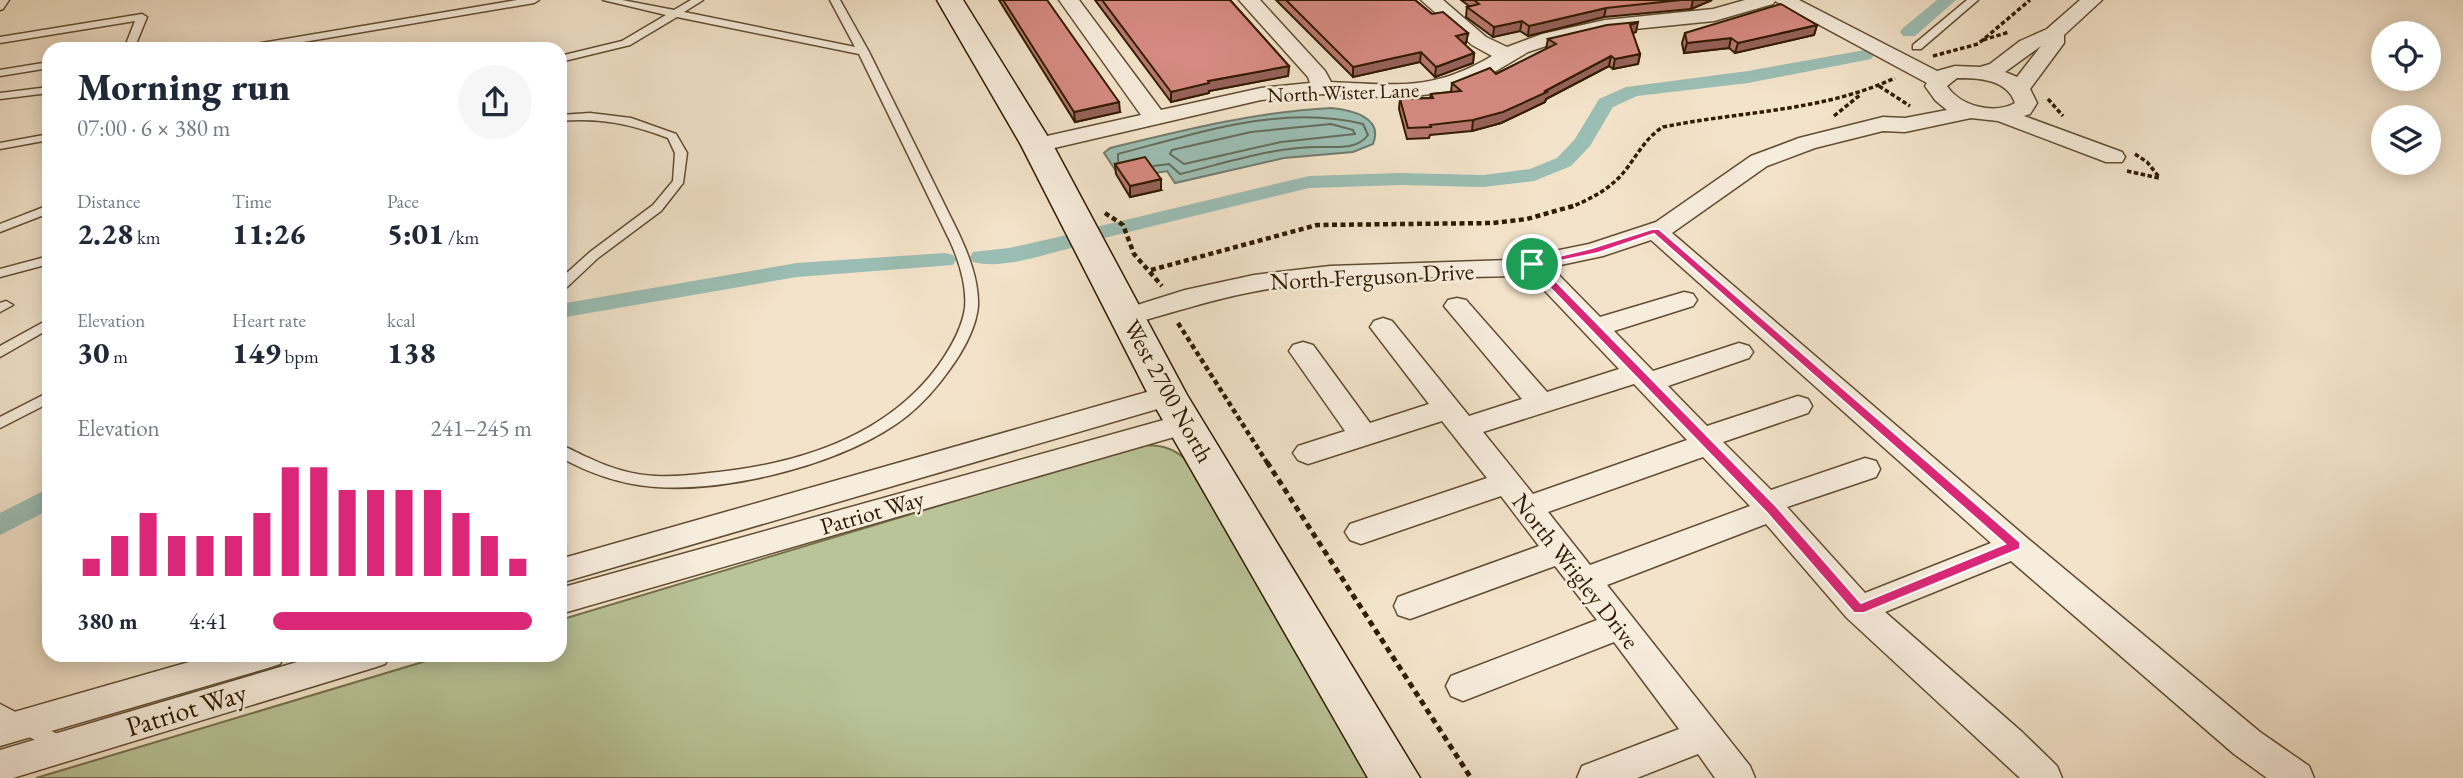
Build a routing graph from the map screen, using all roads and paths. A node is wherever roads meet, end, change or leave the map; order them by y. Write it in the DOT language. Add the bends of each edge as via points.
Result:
graph roads {
  1 [pos="4,0"];
  2 [pos="534,0"];
  3 [pos="608,0"];
  4 [pos="698,0"];
  5 [pos="835,0"];
  6 [pos="950,0"];
  7 [pos="1069,0"];
  8 [pos="1249,0"];
  9 [pos="1431,0"];
  10 [pos="1665,0"];
  11 [pos="1766,0"];
  12 [pos="1784,0"];
  13 [pos="1973,0"];
  14 [pos="2030,0"];
  15 [pos="2092,0"];
  16 [pos="0,7"];
  17 [pos="676,15"];
  18 [pos="1686,17"];
  19 [pos="1835,24"];
  20 [pos="2054,33"];
  21 [pos="0,40"];
  22 [pos="133,42"];
  23 [pos="285,42"];
  24 [pos="1917,47"];
  25 [pos="864,52"];
  26 [pos="1506,55"];
  27 [pos="567,57"];
  28 [pos="1929,57"];
  29 [pos="42,66"];
  30 [pos="1972,72"];
  31 [pos="0,73"];
  32 [pos="1900,74"];
  33 [pos="1879,86"];
  34 [pos="1939,86"];
  35 [pos="1323,88"];
  36 [pos="42,91"];
  37 [pos="1863,93"];
  38 [pos="2031,95"];
  39 [pos="0,96"];
  40 [pos="1910,106"];
  41 [pos="1973,111"];
  42 [pos="2002,115"];
  43 [pos="567,117"];
  44 [pos="1155,118"];
  45 [pos="1827,121"];
  46 [pos="2070,121"];
  47 [pos="1882,124"];
  48 [pos="42,138"];
  49 [pos="1037,145"];
  50 [pos="0,146"];
  51 [pos="2147,162"];
  52 [pos="2133,172"];
  53 [pos="42,212"];
  54 [pos="1115,217"];
  55 [pos="0,228"];
  56 [pos="1656,231"];
  57 [pos="42,262"];
  58 [pos="1532,264"];
  59 [pos="1151,270"];
  60 [pos="0,273"];
  61 [pos="567,280"];
  62 [pos="1166,292"];
  63 [pos="1684,300"];
  64 [pos="1457,306"];
  65 [pos="1127,317"];
  66 [pos="1178,324"];
  67 [pos="42,327"];
  68 [pos="1382,327"];
  69 [pos="1595,328"];
  70 [pos="1303,351"];
  71 [pos="0,352"];
  72 [pos="1740,352"];
  73 [pos="1643,378"];
  74 [pos="42,401"];
  75 [pos="1542,404"];
  76 [pos="1798,407"];
  77 [pos="1176,410"];
  78 [pos="1455,419"];
  79 [pos="0,423"];
  80 [pos="1364,436"];
  81 [pos="1705,441"];
  82 [pos="1308,453"];
  83 [pos="567,454"];
  84 [pos="1865,469"];
  85 [pos="1506,483"];
  86 [pos="1769,506"];
  87 [pos="1526,508"];
  88 [pos="1361,533"];
  89 [pos="2015,546"];
  90 [pos="1561,551"];
  91 [pos="567,569"];
  92 [pos="1584,580"];
  93 [pos="567,599"];
  94 [pos="1410,606"];
  95 [pos="1859,609"];
  96 [pos="1620,625"];
  97 [pos="238,662"];
  98 [pos="346,662"];
  99 [pos="1463,686"];
  100 [pos="7,723"];
  101 [pos="1703,736"];
  102 [pos="64,747"];
  103 [pos="0,766"];
  104 [pos="1395,778"];
  105 [pos="1471,778"];
  106 [pos="1595,778"];
  107 [pos="1737,778"];
  108 [pos="2044,778"];
  109 [pos="2296,778"];
  1 -- 16 [label="lane"];
  2 -- 23 [label="lane"];
  3 -- 17 [label="lane"];
  4 -- 17 [label="lane"];
  5 -- 25 [label="lane"];
  6 -- 49 [label="street, West 2700 North"];
  7 -- 44 [label="street"];
  8 -- 35 [label="street" via="1318,75"];
  9 -- 26 [label="street" via="1479,41"];
  10 -- 18 [label="street"];
  11 -- 18 [label="street, North Wister Lane" via="1729,12"];
  12 -- 19 [label="street"];
  13 -- 24 [label="lane"];
  14 -- 28 [label="path" via="1978,44"];
  15 -- 20 [label="street"];
  17 -- 25 [label="lane"];
  17 -- 27 [label="lane" via="626,43"];
  18 -- 26 [label="street, North Wister Lane" via="1586,29"];
  19 -- 30 [label="street"];
  19 -- 34 [label="street"];
  20 -- 30 [label="street" via="2026,44 1997,68"];
  20 -- 38 [label="street"];
  21 -- 22 [label="lane" via="142,17"];
  25 -- 83 [label="lane" via="963,254 971,307 961,340 941,375 896,417 847,445 728,478 652,482"];
  26 -- 35 [label="street, North Wister Lane" via="1472,77 1431,89"];
  29 -- 31 [label="lane"];
  30 -- 34 [label="street, North Ferguson Drive" via="1945,75"];
  30 -- 38 [label="street" via="1996,77"];
  32 -- 33 [label="path"];
  33 -- 37 [label="path"];
  33 -- 40 [label="path"];
  34 -- 41 [label="street" via="1947,100"];
  34 -- 47 [label="street, North Ferguson Drive" via="1924,107"];
  35 -- 44 [label="street, North Wister Lane" via="1261,94"];
  36 -- 39 [label="lane"];
  37 -- 45 [label="path"];
  37 -- 59 [label="path" via="1663,127 1643,141 1610,186 1586,202 1553,213 1489,222 1317,225"];
  38 -- 42 [label="street" via="2022,109"];
  38 -- 42 [label="street" via="2060,127 2114,157"];
  38 -- 46 [label="path"];
  41 -- 42 [label="street"];
  41 -- 47 [label="street, North Ferguson Drive" via="1906,125"];
  43 -- 61 [label="lane" via="600,115 639,121 673,136 681,153 679,181 657,208"];
  44 -- 49 [label="street, North Wister Lane"];
  47 -- 56 [label="street, North Ferguson Drive" via="1759,161"];
  48 -- 50 [label="lane"];
  49 -- 65 [label="street, West 2700 North"];
  51 -- 52 [label="path" via="2159,177"];
  53 -- 55 [label="lane"];
  54 -- 59 [label="path" via="1134,254"];
  56 -- 58 [label="street, North Ferguson Drive"];
  56 -- 89 [label="street"];
  57 -- 60 [label="lane"];
  58 -- 65 [label="street, North Ferguson Drive" via="1330,274 1254,283"];
  58 -- 69 [label="street"];
  59 -- 62 [label="path"];
  63 -- 69 [label="street"];
  64 -- 75 [label="street"];
  65 -- 77 [label="street, West 2700 North"];
  66 -- 105 [label="path"];
  67 -- 71 [label="lane"];
  68 -- 78 [label="street, North Wrigley Drive"];
  69 -- 73 [label="street"];
  70 -- 80 [label="street"];
  72 -- 73 [label="street"];
  73 -- 75 [label="street"];
  73 -- 81 [label="street"];
  74 -- 79 [label="lane"];
  75 -- 78 [label="street"];
  76 -- 81 [label="street"];
  77 -- 91 [label="street, Patriot Way"];
  77 -- 93 [label="street, Patriot Way"];
  77 -- 104 [label="street, West 2700 North"];
  78 -- 80 [label="street"];
  78 -- 85 [label="street, North Wrigley Drive"];
  80 -- 82 [label="street"];
  81 -- 86 [label="street"];
  81 -- 87 [label="street"];
  84 -- 86 [label="street"];
  85 -- 87 [label="street, North Wrigley Drive"];
  85 -- 88 [label="street"];
  86 -- 92 [label="street"];
  86 -- 95 [label="street"];
  87 -- 90 [label="street, North Wrigley Drive"];
  89 -- 95 [label="street"];
  89 -- 109 [label="street" via="2247,743"];
  90 -- 92 [label="street, North Wrigley Drive"];
  90 -- 94 [label="street"];
  92 -- 96 [label="street, North Wrigley Drive"];
  95 -- 108 [label="street"];
  96 -- 99 [label="street"];
  96 -- 101 [label="street, North Wrigley Drive"];
  97 -- 100 [label="street, Patriot Way"];
  98 -- 102 [label="street, Patriot Way"];
  100 -- 102 [label="lane"];
  101 -- 106 [label="street"];
  101 -- 107 [label="street, North Wrigley Drive"];
  102 -- 103 [label="street, Patriot Way"];
}
